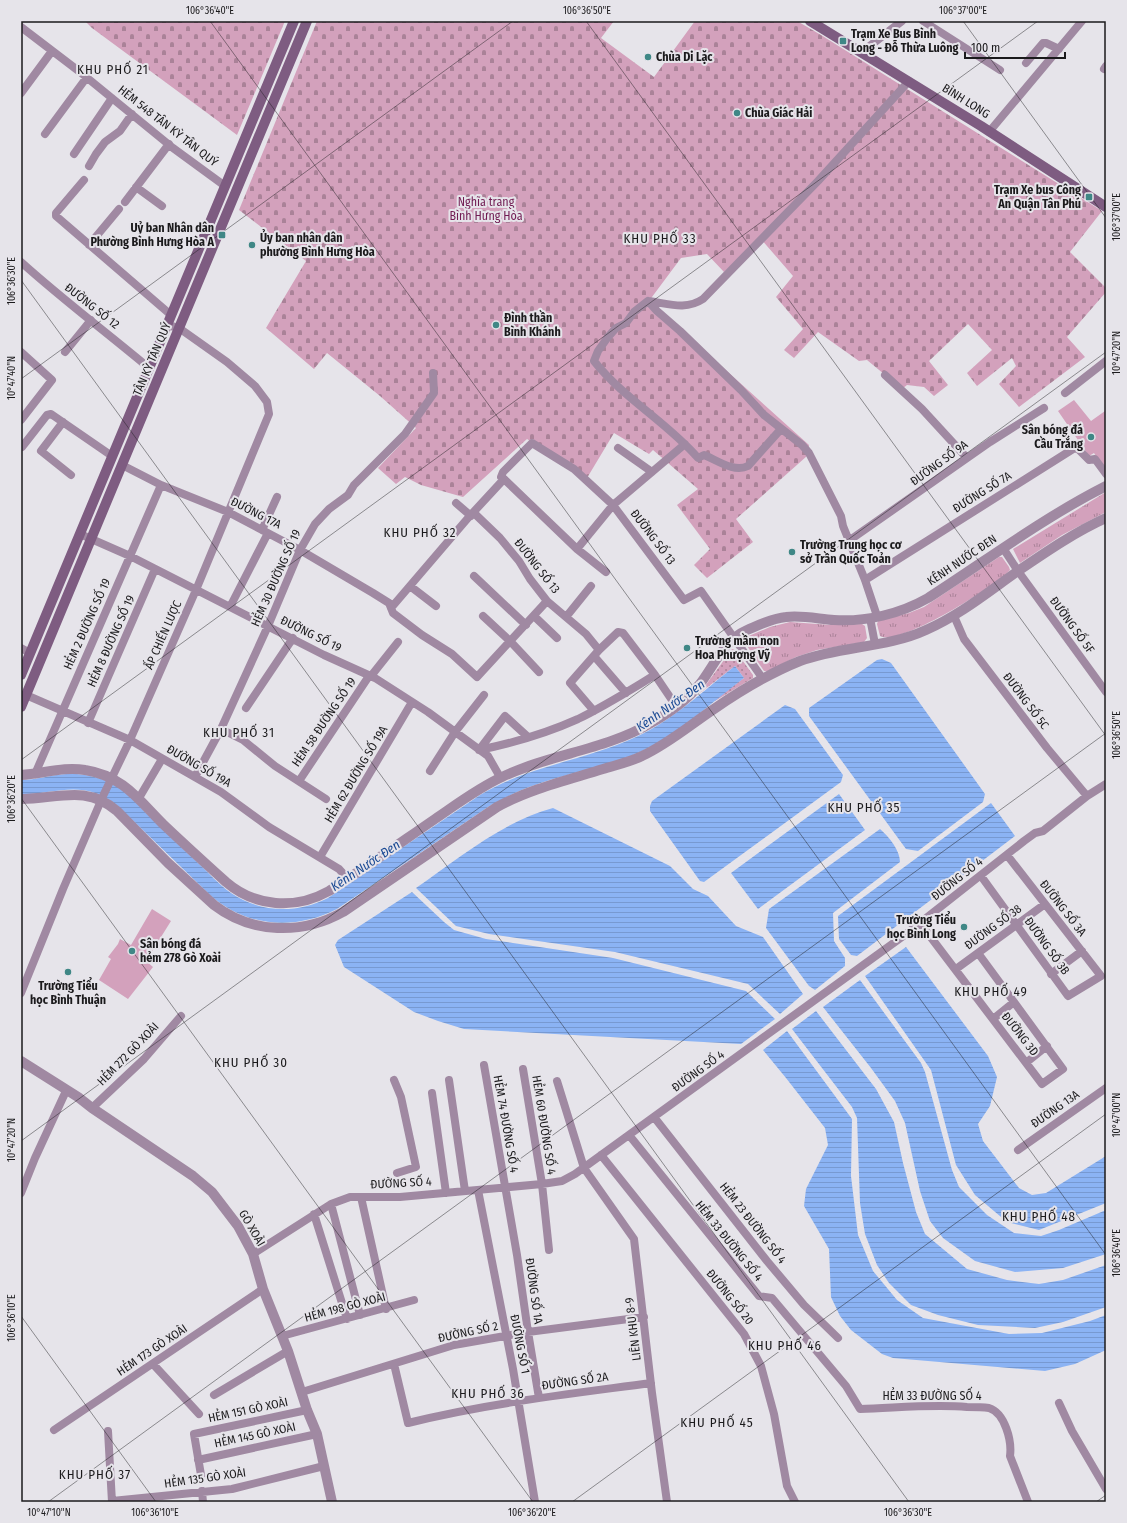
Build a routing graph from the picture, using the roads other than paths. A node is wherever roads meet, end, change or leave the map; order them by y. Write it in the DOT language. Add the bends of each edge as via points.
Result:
graph roads {
  1 [pos="294,21"];
  2 [pos="307,21"];
  3 [pos="810,21"];
  4 [pos="902,21"];
  5 [pos="923,21"];
  6 [pos="1082,21"];
  7 [pos="21,27"];
  8 [pos="1059,49"];
  9 [pos="52,51"];
  10 [pos="862,52"];
  11 [pos="1026,63"];
  12 [pos="1000,70"];
  13 [pos="87,78"];
  14 [pos="909,81"];
  15 [pos="21,94"];
  16 [pos="112,98"];
  17 [pos="132,114"];
  18 [pos="989,132"];
  19 [pos="46,134"];
  20 [pos="169,144"];
  21 [pos="74,154"];
  22 [pos="89,166"];
  23 [pos="84,180"];
  24 [pos="225,186"];
  25 [pos="136,187"];
  26 [pos="125,202"];
  27 [pos="162,206"];
  28 [pos="1106,206"];
  29 [pos="119,209"];
  30 [pos="90,244"];
  31 [pos="21,262"];
  32 [pos="648,301"];
  33 [pos="171,315"];
  34 [pos="91,320"];
  35 [pos="167,325"];
  36 [pos="180,328"];
  37 [pos="21,352"];
  38 [pos="65,352"];
  39 [pos="1106,361"];
  40 [pos="149,368"];
  41 [pos="433,373"];
  42 [pos="885,375"];
  43 [pos="1065,393"];
  44 [pos="1044,408"];
  45 [pos="21,420"];
  46 [pos="63,422"];
  47 [pos="782,429"];
  48 [pos="685,444"];
  49 [pos="22,447"];
  50 [pos="618,448"];
  51 [pos="112,456"];
  52 [pos="967,458"];
  53 [pos="122,465"];
  54 [pos="652,472"];
  55 [pos="1106,474"];
  56 [pos="71,475"];
  57 [pos="504,479"];
  58 [pos="161,485"];
  59 [pos="1106,486"];
  60 [pos="277,497"];
  61 [pos="456,502"];
  62 [pos="613,505"];
  63 [pos="228,512"];
  64 [pos="472,514"];
  65 [pos="1106,518"];
  66 [pos="265,531"];
  67 [pos="80,534"];
  68 [pos="91,539"];
  69 [pos="850,540"];
  70 [pos="1003,548"];
  71 [pos="577,549"];
  72 [pos="300,550"];
  73 [pos="130,556"];
  74 [pos="155,569"];
  75 [pos="1018,571"];
  76 [pos="606,572"];
  77 [pos="474,576"];
  78 [pos="865,580"];
  79 [pos="410,586"];
  80 [pos="591,586"];
  81 [pos="196,590"];
  82 [pos="547,601"];
  83 [pos="436,606"];
  84 [pos="230,607"];
  85 [pos="391,608"];
  86 [pos="483,616"];
  87 [pos="534,616"];
  88 [pos="954,616"];
  89 [pos="566,617"];
  90 [pos="873,617"];
  91 [pos="526,625"];
  92 [pos="268,626"];
  93 [pos="292,638"];
  94 [pos="557,638"];
  95 [pos="734,638"];
  96 [pos="510,641"];
  97 [pos="398,642"];
  98 [pos="875,644"];
  99 [pos="26,650"];
  100 [pos="597,653"];
  101 [pos="539,672"];
  102 [pos="21,675"];
  103 [pos="655,675"];
  104 [pos="370,676"];
  105 [pos="763,679"];
  106 [pos="626,692"];
  107 [pos="1106,692"];
  108 [pos="26,695"];
  109 [pos="484,695"];
  110 [pos="412,702"];
  111 [pos="676,706"];
  112 [pos="21,707"];
  113 [pos="246,708"];
  114 [pos="62,711"];
  115 [pos="594,711"];
  116 [pos="88,723"];
  117 [pos="221,730"];
  118 [pos="455,732"];
  119 [pos="528,737"];
  120 [pos="130,740"];
  121 [pos="479,750"];
  122 [pos="162,759"];
  123 [pos="430,771"];
  124 [pos="34,774"];
  125 [pos="21,775"];
  126 [pos="195,777"];
  127 [pos="500,777"];
  128 [pos="110,780"];
  129 [pos="299,781"];
  130 [pos="1106,784"];
  131 [pos="1088,796"];
  132 [pos="139,798"];
  133 [pos="326,798"];
  134 [pos="21,799"];
  135 [pos="102,799"];
  136 [pos="1007,855"];
  137 [pos="320,857"];
  138 [pos="981,876"];
  139 [pos="348,879"];
  140 [pos="1045,904"];
  141 [pos="920,923"];
  142 [pos="1017,924"];
  143 [pos="1082,952"];
  144 [pos="978,953"];
  145 [pos="956,970"];
  146 [pos="1051,974"];
  147 [pos="1103,976"];
  148 [pos="21,993"];
  149 [pos="1014,1002"];
  150 [pos="181,1016"];
  151 [pos="993,1019"];
  152 [pos="1047,1046"];
  153 [pos="21,1061"];
  154 [pos="1027,1062"];
  155 [pos="484,1065"];
  156 [pos="523,1069"];
  157 [pos="394,1080"];
  158 [pos="449,1080"];
  159 [pos="557,1081"];
  160 [pos="1106,1088"];
  161 [pos="66,1091"];
  162 [pos="432,1093"];
  163 [pos="92,1108"];
  164 [pos="654,1117"];
  165 [pos="629,1135"];
  166 [pos="1018,1150"];
  167 [pos="601,1155"];
  168 [pos="21,1165"];
  169 [pos="584,1168"];
  170 [pos="30,1169"];
  171 [pos="397,1172"];
  172 [pos="542,1184"];
  173 [pos="505,1187"];
  174 [pos="478,1190"];
  175 [pos="465,1191"];
  176 [pos="21,1193"];
  177 [pos="446,1193"];
  178 [pos="362,1197"];
  179 [pos="331,1204"];
  180 [pos="314,1214"];
  181 [pos="549,1250"];
  182 [pos="253,1254"];
  183 [pos="263,1289"];
  184 [pos="414,1300"];
  185 [pos="386,1309"];
  186 [pos="360,1315"];
  187 [pos="644,1317"];
  188 [pos="347,1319"];
  189 [pos="528,1332"];
  190 [pos="282,1336"];
  191 [pos="506,1336"];
  192 [pos="838,1338"];
  193 [pos="288,1350"];
  194 [pos="153,1364"];
  195 [pos="394,1364"];
  196 [pos="651,1383"];
  197 [pos="302,1392"];
  198 [pos="214,1395"];
  199 [pos="540,1398"];
  200 [pos="517,1402"];
  201 [pos="1059,1403"];
  202 [pos="307,1410"];
  203 [pos="198,1414"];
  204 [pos="54,1430"];
  205 [pos="108,1431"];
  206 [pos="317,1434"];
  207 [pos="198,1460"];
  208 [pos="324,1466"];
  209 [pos="200,1476"];
  210 [pos="1106,1489"];
  211 [pos="202,1492"];
  212 [pos="112,1501"];
  213 [pos="203,1502"];
  214 [pos="332,1502"];
  215 [pos="535,1502"];
  216 [pos="667,1502"];
  217 [pos="795,1502"];
  218 [pos="1028,1502"];
  1 -- 24 [label="main road, TÂN KỲ TÂN QUÝ"];
  2 -- 36 [label="main road, TÂN KỲ TÂN QUÝ"];
  3 -- 10 [label="main road, BÌNH LONG"];
  4 -- 10 [label="street"];
  5 -- 12 [label="street"];
  6 -- 8 [label="street"];
  7 -- 9 [label="street, HẺM 548 TÂN KỲ TÂN QUÝ"];
  8 -- 11 [label="street" via="1043,44"];
  8 -- 18 [label="street"];
  9 -- 13 [label="street, HẺM 548 TÂN KỲ TÂN QUÝ"];
  9 -- 15 [label="street"];
  10 -- 14 [label="main road, BÌNH LONG"];
  13 -- 16 [label="street, HẺM 548 TÂN KỲ TÂN QUÝ"];
  13 -- 19 [label="street"];
  14 -- 18 [label="main road, BÌNH LONG"];
  14 -- 32 [label="street" via="818,181 703,299 682,306"];
  16 -- 17 [label="street, HẺM 548 TÂN KỲ TÂN QUÝ"];
  16 -- 21 [label="street"];
  17 -- 20 [label="street, HẺM 548 TÂN KỲ TÂN QUÝ"];
  17 -- 22 [label="street" via="120,131 105,142"];
  18 -- 28 [label="main road, BÌNH LONG"];
  20 -- 24 [label="street, HẺM 548 TÂN KỲ TÂN QUÝ"];
  20 -- 25 [label="street"];
  23 -- 30 [label="street" via="56,215"];
  24 -- 33 [label="main road, TÂN KỲ TÂN QUÝ"];
  25 -- 26 [label="street"];
  25 -- 27 [label="street"];
  29 -- 30 [label="street"];
  30 -- 33 [label="street"];
  31 -- 34 [label="street, ĐƯỜNG SỐ 12"];
  32 -- 47 [label="street" via="764,415"];
  32 -- 48 [label="street" via="634,312 626,323 616,328 598,351 594,361 631,398"];
  33 -- 35 [label="main road, TÂN KỲ TÂN QUÝ"];
  34 -- 38 [label="street"];
  34 -- 40 [label="street, ĐƯỜNG SỐ 12"];
  35 -- 36 [label="street, ẤP CHIẾN LƯỢC"];
  35 -- 40 [label="main road, TÂN KỲ TÂN QUÝ"];
  36 -- 53 [label="main road, TÂN KỲ TÂN QUÝ"];
  36 -- 63 [label="street, ẤP CHIẾN LƯỢC" via="227,362 255,386 267,402 269,414"];
  37 -- 45 [label="street" via="52,380"];
  39 -- 43 [label="street"];
  40 -- 51 [label="main road, TÂN KỲ TÂN QUÝ"];
  41 -- 72 [label="street, HẺM 30 ĐƯỜNG SỐ 19" via="434,393 405,434 354,485 348,495 329,509 315,524"];
  42 -- 52 [label="street" via="922,409"];
  44 -- 52 [label="street, ĐƯỜNG SỐ 9A"];
  46 -- 49 [label="street" via="49,414"];
  46 -- 51 [label="street"];
  46 -- 56 [label="street" via="41,452"];
  47 -- 48 [label="street" via="748,466 741,468 704,455 698,458"];
  47 -- 69 [label="street" via="809,453 841,516"];
  48 -- 54 [label="street, ĐƯỜNG SỐ 13"];
  50 -- 54 [label="street"];
  51 -- 67 [label="main road, TÂN KỲ TÂN QUÝ"];
  52 -- 69 [label="street, ĐƯỜNG SỐ 9A"];
  53 -- 58 [label="street, ĐƯỜNG 17A"];
  53 -- 68 [label="main road, TÂN KỲ TÂN QUÝ"];
  54 -- 62 [label="street, ĐƯỜNG SỐ 13"];
  55 -- 78 [label="street, ĐƯỜNG SỐ 7A" via="1095,459 1089,460 1077,448 1073,449"];
  57 -- 62 [label="street" via="501,477 503,472 532,443 574,469"];
  57 -- 64 [label="street"];
  57 -- 71 [label="street"];
  58 -- 63 [label="street, ĐƯỜNG 17A"];
  58 -- 73 [label="street, HẺM 2 ĐƯỜNG SỐ 19"];
  59 -- 70 [label="street, KÊNH NƯỚC ĐEN" via="1070,505"];
  60 -- 66 [label="street"];
  61 -- 64 [label="street, ĐƯỜNG SỐ 13"];
  62 -- 71 [label="street"];
  62 -- 95 [label="street, ĐƯỜNG SỐ 13" via="684,600 701,591"];
  63 -- 66 [label="street, ĐƯỜNG 17A"];
  63 -- 81 [label="street, ẤP CHIẾN LƯỢC"];
  64 -- 79 [label="street"];
  64 -- 82 [label="street, ĐƯỜNG SỐ 13" via="484,521 509,550"];
  65 -- 75 [label="street" via="1082,530"];
  66 -- 72 [label="street, ĐƯỜNG 17A"];
  66 -- 84 [label="street"];
  67 -- 68 [label="street, ĐƯỜNG SỐ 19"];
  67 -- 99 [label="main road, TÂN KỲ TÂN QUÝ"];
  68 -- 73 [label="street, ĐƯỜNG SỐ 19"];
  68 -- 108 [label="main road, TÂN KỲ TÂN QUÝ"];
  69 -- 78 [label="street"];
  70 -- 75 [label="street, ĐƯỜNG SỐ 5F"];
  70 -- 90 [label="street, KÊNH NƯỚC ĐEN" via="921,602"];
  71 -- 76 [label="street"];
  72 -- 85 [label="street, ĐƯỜNG 17A" via="373,592"];
  72 -- 92 [label="street, HẺM 30 ĐƯỜNG SỐ 19"];
  73 -- 74 [label="street, ĐƯỜNG SỐ 19"];
  73 -- 114 [label="street, HẺM 2 ĐƯỜNG SỐ 19"];
  74 -- 81 [label="street, ĐƯỜNG SỐ 19"];
  74 -- 116 [label="street, HẺM 8 ĐƯỜNG SỐ 19"];
  75 -- 88 [label="street"];
  75 -- 107 [label="street, ĐƯỜNG SỐ 5F"];
  77 -- 91 [label="street"];
  78 -- 90 [label="street"];
  79 -- 83 [label="street"];
  79 -- 85 [label="street"];
  80 -- 89 [label="street"];
  81 -- 84 [label="street, ĐƯỜNG SỐ 19"];
  81 -- 120 [label="street, ẤP CHIẾN LƯỢC"];
  82 -- 87 [label="street"];
  82 -- 89 [label="street, ĐƯỜNG SỐ 13"];
  84 -- 92 [label="street, ĐƯỜNG SỐ 19"];
  85 -- 96 [label="street, ĐƯỜNG 17A" via="393,613 452,654 477,677"];
  86 -- 96 [label="street"];
  87 -- 91 [label="street"];
  87 -- 94 [label="street"];
  88 -- 98 [label="street" via="914,636"];
  88 -- 131 [label="street, ĐƯỜNG SỐ 5C" via="964,639 1047,748"];
  89 -- 100 [label="street, ĐƯỜNG SỐ 13" via="586,634"];
  90 -- 95 [label="street, KÊNH NƯỚC ĐEN" via="837,620 782,617 749,629"];
  90 -- 98 [label="street"];
  91 -- 96 [label="street"];
  92 -- 93 [label="street, ĐƯỜNG SỐ 19"];
  92 -- 117 [label="street, HẺM 30 ĐƯỜNG SỐ 19"];
  93 -- 104 [label="street, ĐƯỜNG SỐ 19"];
  93 -- 113 [label="street"];
  95 -- 105 [label="street"];
  95 -- 111 [label="street, KÊNH NƯỚC ĐEN" via="700,684"];
  96 -- 101 [label="street"];
  97 -- 104 [label="street, HẺM 58 ĐƯỜNG SỐ 19"];
  98 -- 105 [label="street" via="817,656 795,663"];
  99 -- 102 [label="main road, TÂN KỲ TÂN QUÝ"];
  100 -- 103 [label="street" via="618,632 623,633"];
  100 -- 106 [label="street"];
  100 -- 115 [label="street" via="570,683"];
  103 -- 106 [label="street"];
  103 -- 111 [label="street"];
  104 -- 110 [label="street, ĐƯỜNG SỐ 19"];
  104 -- 129 [label="street, HẺM 58 ĐƯỜNG SỐ 19"];
  105 -- 135 [label="street" via="641,756 505,803 342,912 304,927 261,927 223,911"];
  106 -- 115 [label="street"];
  108 -- 112 [label="main road, TÂN KỲ TÂN QUÝ"];
  108 -- 114 [label="street, ĐƯỜNG SỐ 19A"];
  109 -- 118 [label="street"];
  110 -- 118 [label="street, ĐƯỜNG SỐ 19"];
  110 -- 137 [label="street, HẺM 62 ĐƯỜNG SỐ 19A"];
  111 -- 127 [label="street, KÊNH NƯỚC ĐEN" via="626,736 527,766"];
  114 -- 116 [label="street, ĐƯỜNG SỐ 19A"];
  114 -- 124 [label="street, HẺM 2 ĐƯỜNG SỐ 19"];
  115 -- 119 [label="street"];
  116 -- 120 [label="street, ĐƯỜNG SỐ 19A"];
  117 -- 126 [label="street, HẺM 30 ĐƯỜNG SỐ 19"];
  117 -- 129 [label="street" via="243,740 275,766"];
  118 -- 121 [label="street, ĐƯỜNG SỐ 19"];
  118 -- 123 [label="street"];
  119 -- 121 [label="street"];
  119 -- 121 [label="street" via="505,716"];
  120 -- 122 [label="street, ĐƯỜNG SỐ 19A"];
  120 -- 128 [label="street, ẤP CHIẾN LƯỢC"];
  121 -- 127 [label="street, ĐƯỜNG SỐ 19" via="488,756"];
  122 -- 126 [label="street, ĐƯỜNG SỐ 19A"];
  122 -- 132 [label="street"];
  124 -- 125 [label="street, KÊNH NƯỚC ĐEN"];
  124 -- 128 [label="street, KÊNH NƯỚC ĐEN" via="80,769 98,773"];
  126 -- 137 [label="street, ĐƯỜNG SỐ 19A" via="221,792 269,827"];
  127 -- 139 [label="street, KÊNH NƯỚC ĐEN"];
  128 -- 132 [label="street, KÊNH NƯỚC ĐEN" via="127,787"];
  128 -- 135 [label="street, ẤP CHIẾN LƯỢC"];
  129 -- 133 [label="street"];
  130 -- 131 [label="street, ĐƯỜNG SỐ 4"];
  131 -- 136 [label="street, ĐƯỜNG SỐ 4"];
  132 -- 139 [label="street, KÊNH NƯỚC ĐEN" via="162,823 226,882 251,898 273,903 297,902 323,894"];
  134 -- 135 [label="street" via="77,794"];
  135 -- 148 [label="street, ẤP CHIẾN LƯỢC"];
  136 -- 138 [label="street, ĐƯỜNG SỐ 4"];
  136 -- 140 [label="street, ĐƯỜNG SỐ 3A"];
  137 -- 139 [label="street, ĐƯỜNG SỐ 19A" via="340,869"];
  138 -- 141 [label="street, ĐƯỜNG SỐ 4"];
  138 -- 142 [label="street, ĐƯỜNG SỐ 3B"];
  140 -- 142 [label="street, ĐƯỜNG SỐ 38"];
  140 -- 143 [label="street, ĐƯỜNG SỐ 3A"];
  141 -- 145 [label="street, ĐƯỜNG 3D"];
  141 -- 164 [label="street, ĐƯỜNG SỐ 4"];
  142 -- 144 [label="street, ĐƯỜNG SỐ 38"];
  142 -- 146 [label="street, ĐƯỜNG SỐ 3B"];
  143 -- 146 [label="street"];
  143 -- 147 [label="street, ĐƯỜNG SỐ 3A"];
  144 -- 145 [label="street, ĐƯỜNG SỐ 38"];
  144 -- 149 [label="street"];
  145 -- 151 [label="street, ĐƯỜNG 3D"];
  146 -- 147 [label="street, ĐƯỜNG SỐ 3B" via="1068,996"];
  149 -- 151 [label="street"];
  149 -- 152 [label="street"];
  150 -- 163 [label="street, HẺM 272 GÒ XOÀI" via="144,1059"];
  151 -- 154 [label="street, ĐƯỜNG 3D"];
  152 -- 154 [label="street"];
  152 -- 154 [label="street, ĐƯỜNG 3D" via="1063,1068 1042,1084"];
  153 -- 161 [label="street, GÒ XOÀI"];
  155 -- 173 [label="street, HẺM 74 ĐƯỜNG SỐ 4"];
  156 -- 172 [label="street, HẺM 60 ĐƯỜNG SỐ 4"];
  157 -- 171 [label="street" via="401,1097 416,1167"];
  158 -- 175 [label="street"];
  159 -- 169 [label="street, LIÊN KHU 8-9"];
  160 -- 166 [label="street, ĐƯỜNG 13A"];
  161 -- 163 [label="street, GÒ XOÀI"];
  161 -- 170 [label="street"];
  162 -- 177 [label="street"];
  163 -- 182 [label="street, GÒ XOÀI" via="207,1188 233,1218"];
  164 -- 165 [label="street, ĐƯỜNG SỐ 4"];
  164 -- 192 [label="street, HẺM 23 ĐƯỜNG SỐ 4" via="767,1261 804,1305"];
  165 -- 167 [label="street, ĐƯỜNG SỐ 4"];
  165 -- 218 [label="street, HẺM 33 ĐƯỜNG SỐ 4" via="759,1296 772,1298 846,1386 860,1409 955,1406 990,1408 1001,1417 1006,1428 1010,1456"];
  167 -- 169 [label="street, ĐƯỜNG SỐ 4"];
  167 -- 217 [label="street, ĐƯỜNG SỐ 20" via="744,1334 761,1366 774,1414 787,1486"];
  168 -- 170 [label="street"];
  169 -- 172 [label="street, ĐƯỜNG SỐ 4" via="562,1181"];
  169 -- 187 [label="street, LIÊN KHU 8-9" via="634,1239"];
  170 -- 176 [label="street"];
  172 -- 173 [label="street, ĐƯỜNG SỐ 4"];
  172 -- 181 [label="street, HẺM 60 ĐƯỜNG SỐ 4"];
  173 -- 174 [label="street, ĐƯỜNG SỐ 4"];
  173 -- 189 [label="street, ĐƯỜNG SỐ 1A"];
  174 -- 175 [label="street, ĐƯỜNG SỐ 4"];
  174 -- 191 [label="street, ĐƯỜNG SỐ 1"];
  175 -- 177 [label="street, ĐƯỜNG SỐ 4"];
  177 -- 178 [label="street, ĐƯỜNG SỐ 4"];
  178 -- 179 [label="street, ĐƯỜNG SỐ 4" via="350,1197"];
  178 -- 185 [label="street"];
  179 -- 180 [label="street, ĐƯỜNG SỐ 4"];
  179 -- 186 [label="street"];
  180 -- 182 [label="street, ĐƯỜNG SỐ 4"];
  180 -- 188 [label="street"];
  182 -- 183 [label="street, GÒ XOÀI"];
  183 -- 190 [label="street, GÒ XOÀI"];
  183 -- 194 [label="street, HẺM 173 GÒ XOÀI"];
  184 -- 185 [label="street, HẺM 198 GÒ XOÀI"];
  185 -- 186 [label="street, HẺM 198 GÒ XOÀI"];
  186 -- 188 [label="street, HẺM 198 GÒ XOÀI"];
  187 -- 189 [label="street, ĐƯỜNG SỐ 2"];
  187 -- 196 [label="street, LIÊN KHU 8-9"];
  188 -- 190 [label="street, HẺM 198 GÒ XOÀI"];
  189 -- 191 [label="street, ĐƯỜNG SỐ 2"];
  189 -- 199 [label="street, ĐƯỜNG SỐ 1A"];
  190 -- 193 [label="street, GÒ XOÀI"];
  191 -- 195 [label="street, ĐƯỜNG SỐ 2" via="454,1345"];
  191 -- 200 [label="street, ĐƯỜNG SỐ 1"];
  193 -- 197 [label="street, GÒ XOÀI"];
  193 -- 198 [label="street"];
  194 -- 203 [label="street"];
  194 -- 204 [label="street, HẺM 173 GÒ XOÀI"];
  195 -- 197 [label="street, ĐƯỜNG SỐ 2"];
  195 -- 200 [label="street, ĐƯỜNG SỐ 2A" via="408,1423"];
  196 -- 199 [label="street, ĐƯỜNG SỐ 2A"];
  196 -- 216 [label="street, LIÊN KHU 8-9"];
  197 -- 202 [label="street, GÒ XOÀI"];
  199 -- 200 [label="street, ĐƯỜNG SỐ 2A"];
  200 -- 215 [label="street, ĐƯỜNG SỐ 1"];
  201 -- 210 [label="street" via="1072,1431"];
  202 -- 206 [label="street, GÒ XOÀI"];
  202 -- 207 [label="street, HẺM 151 GÒ XOÀI" via="194,1434"];
  205 -- 212 [label="street"];
  206 -- 207 [label="street, HẺM 145 GÒ XOÀI"];
  206 -- 208 [label="street, GÒ XOÀI"];
  207 -- 209 [label="street"];
  208 -- 211 [label="street, HẺM 135 GÒ XOÀI" via="232,1488"];
  208 -- 214 [label="street, GÒ XOÀI"];
  211 -- 212 [label="street, HẺM 135 GÒ XOÀI"];
  211 -- 213 [label="street"];
}
